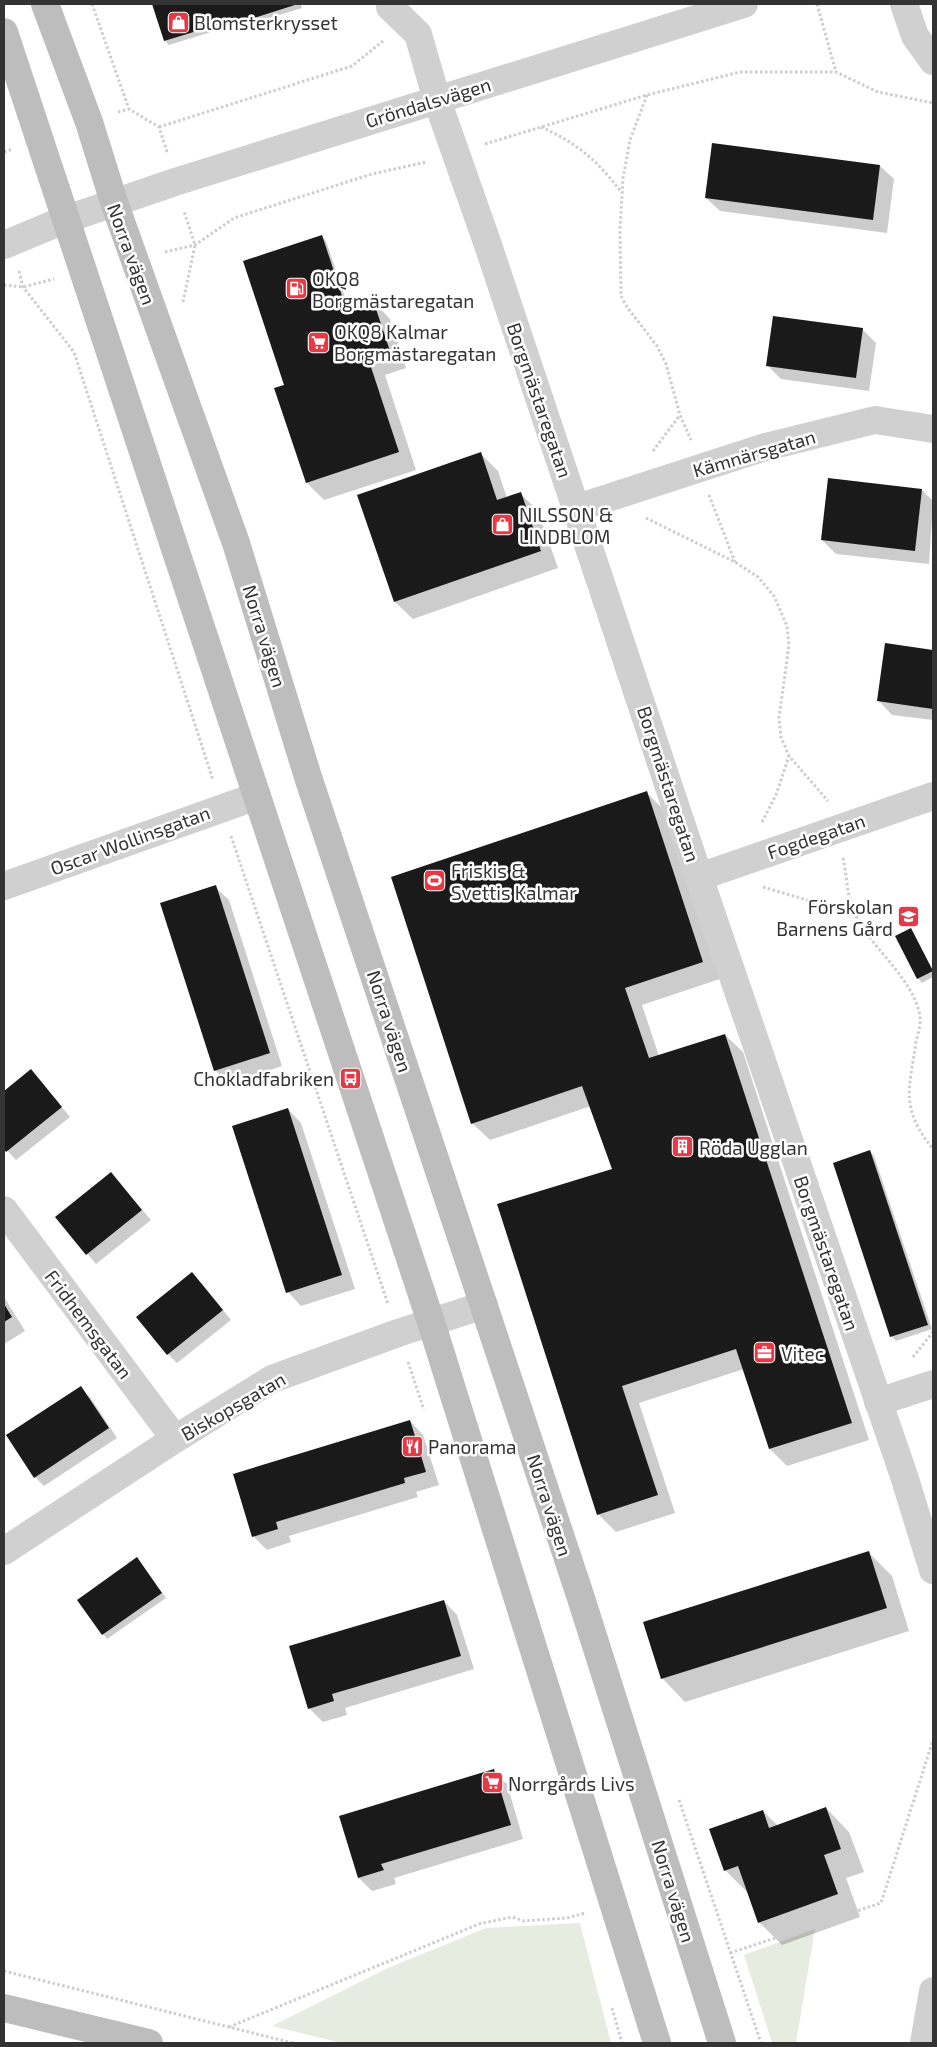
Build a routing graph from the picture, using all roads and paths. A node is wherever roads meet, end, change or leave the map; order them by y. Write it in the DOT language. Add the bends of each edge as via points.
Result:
graph roads {
  1 [pos="45,4"];
  2 [pos="92,4"];
  3 [pos="744,4"];
  4 [pos="817,4"];
  5 [pos="904,4"];
  6 [pos="398,15"];
  7 [pos="4,32"];
  8 [pos="933,61"];
  9 [pos="836,72"];
  10 [pos="647,95"];
  11 [pos="437,100"];
  12 [pos="933,103"];
  13 [pos="540,127"];
  14 [pos="456,153"];
  15 [pos="622,193"];
  16 [pos="114,202"];
  17 [pos="64,220"];
  18 [pos="194,244"];
  19 [pos="4,245"];
  20 [pos="4,285"];
  21 [pos="680,415"];
  22 [pos="933,429"];
  23 [pos="692,441"];
  24 [pos="650,453"];
  25 [pos="706,488"];
  26 [pos="577,508"];
  27 [pos="642,516"];
  28 [pos="736,562"];
  29 [pos="789,756"];
  30 [pos="257,796"];
  31 [pos="933,796"];
  32 [pos="834,807"];
  33 [pos="222,808"];
  34 [pos="760,826"];
  35 [pos="842,851"];
  36 [pos="699,877"];
  37 [pos="756,885"];
  38 [pos="4,886"];
  39 [pos="854,914"];
  40 [pos="933,1149"];
  41 [pos="4,1210"];
  42 [pos="484,1305"];
  43 [pos="430,1322"];
  44 [pos="933,1332"];
  45 [pos="398,1333"];
  46 [pos="910,1360"];
  47 [pos="933,1384"];
  48 [pos="878,1402"];
  49 [pos="427,1417"];
  50 [pos="175,1439"];
  51 [pos="4,1551"];
  52 [pos="933,1570"];
  53 [pos="933,1740"];
  54 [pos="582,1904"];
  55 [pos="585,1913"];
  56 [pos="588,1922"];
  57 [pos="730,1953"];
  58 [pos="4,1971"];
  59 [pos="933,1991"];
  60 [pos="611,2006"];
  61 [pos="4,2008"];
  62 [pos="229,2027"];
  63 [pos="150,2043"];
  64 [pos="293,2043"];
  65 [pos="622,2043"];
  66 [pos="657,2043"];
  67 [pos="722,2043"];
  68 [pos="924,2043"];
  1 -- 16 [label="main road, Norra vägen" via="89,122"];
  2 -- 6 [label="path" via="129,109 159,127 352,66"];
  3 -- 11 [label="street, Gröndalsvägen"];
  4 -- 9 [label="path"];
  5 -- 8 [label="street" via="915,36"];
  6 -- 11 [label="street, Borgmästaregatan" via="418,34"];
  7 -- 17 [label="main road"];
  9 -- 10 [label="path" via="740,72"];
  9 -- 12 [label="path" via="878,92"];
  10 -- 13 [label="path"];
  10 -- 15 [label="path" via="630,140"];
  11 -- 14 [label="street, Borgmästaregatan"];
  11 -- 16 [label="street, Gröndalsvägen"];
  13 -- 14 [label="path"];
  13 -- 15 [label="path" via="578,146 610,176"];
  14 -- 18 [label="path" via="412,167 372,174 234,218"];
  14 -- 26 [label="street, Borgmästaregatan"];
  15 -- 21 [label="path" via="621,296 666,364"];
  16 -- 17 [label="street, Gröndalsvägen"];
  16 -- 42 [label="main road, Norra vägen" via="236,542 308,776"];
  17 -- 19 [label="street, Gröndalsvägen"];
  17 -- 30 [label="main road"];
  20 -- 33 [label="path" via="23,287 74,352"];
  21 -- 23 [label="path"];
  21 -- 24 [label="path"];
  22 -- 26 [label="street, Kämnärsgatan" via="875,420 762,448"];
  25 -- 28 [label="path"];
  26 -- 36 [label="street, Borgmästaregatan"];
  27 -- 28 [label="path"];
  28 -- 29 [label="path" via="758,577 774,596 787,626 789,645 779,718 781,737"];
  29 -- 32 [label="path"];
  29 -- 34 [label="path" via="776,795"];
  30 -- 33 [label="street, Oscar Wollinsgatan"];
  30 -- 43 [label="main road"];
  31 -- 36 [label="street, Fogdegatan"];
  33 -- 38 [label="street, Oscar Wollinsgatan"];
  33 -- 45 [label="path"];
  35 -- 39 [label="path"];
  36 -- 48 [label="street, Borgmästaregatan"];
  37 -- 39 [label="path"];
  39 -- 40 [label="path" via="915,1002 920,1017 909,1080 910,1109"];
  41 -- 50 [label="street, Fridhemsgatan"];
  42 -- 43 [label="street, Biskopsgatan"];
  42 -- 67 [label="main road, Norra vägen"];
  43 -- 45 [label="street, Biskopsgatan"];
  43 -- 66 [label="main road"];
  44 -- 46 [label="path"];
  45 -- 49 [label="path"];
  45 -- 50 [label="street, Biskopsgatan" via="272,1380"];
  47 -- 48 [label="street"];
  48 -- 52 [label="street, Borgmästaregatan"];
  50 -- 51 [label="street, Biskopsgatan"];
  53 -- 57 [label="path" via="881,1903"];
  54 -- 55 [label="path"];
  55 -- 56 [label="path"];
  55 -- 62 [label="path" via="567,1918 524,1921 512,1917 479,1924"];
  58 -- 62 [label="path"];
  59 -- 68 [label="street"];
  60 -- 65 [label="path"];
  61 -- 63 [label="main road"];
  62 -- 64 [label="path"];
}
